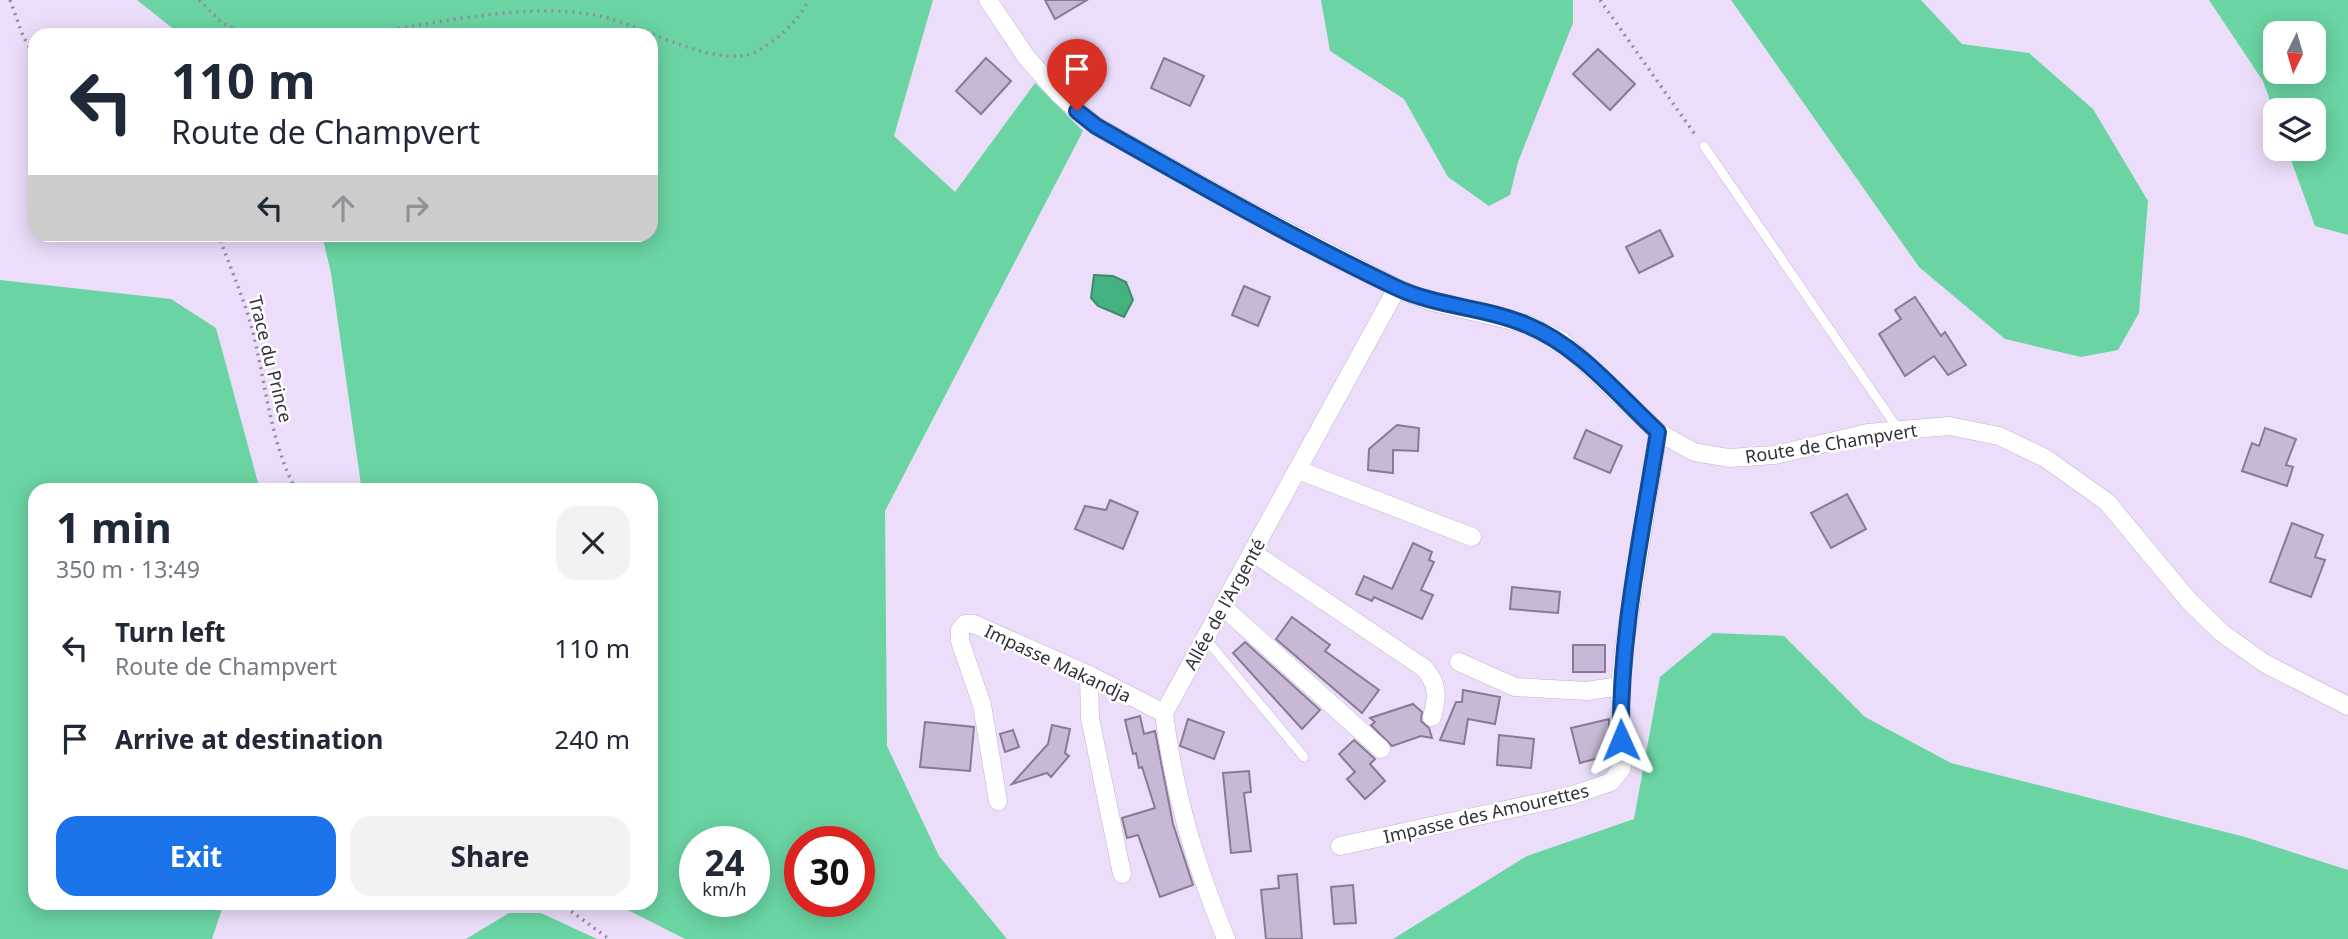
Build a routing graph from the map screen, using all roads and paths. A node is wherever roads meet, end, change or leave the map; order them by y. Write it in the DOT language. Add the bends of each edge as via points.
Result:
graph roads {
  1 [pos="10,0"];
  2 [pos="199,0"];
  3 [pos="808,0"];
  4 [pos="988,0"];
  5 [pos="1600,0"];
  6 [pos="233,28"];
  7 [pos="408,28"];
  8 [pos="634,28"];
  9 [pos="658,36"];
  10 [pos="28,45"];
  11 [pos="1704,146"];
  12 [pos="221,242"];
  13 [pos="1397,288"];
  14 [pos="1898,429"];
  15 [pos="1658,432"];
  16 [pos="1298,470"];
  17 [pos="292,483"];
  18 [pos="1472,537"];
  19 [pos="1252,552"];
  20 [pos="1222,606"];
  21 [pos="1205,638"];
  22 [pos="1459,662"];
  23 [pos="1089,675"];
  24 [pos="1620,685"];
  25 [pos="2348,706"];
  26 [pos="1164,713"];
  27 [pos="1432,717"];
  28 [pos="1381,749"];
  29 [pos="1304,757"];
  30 [pos="998,801"];
  31 [pos="1340,846"];
  32 [pos="1122,874"];
  33 [pos="570,910"];
  34 [pos="609,939"];
  35 [pos="1226,939"];
  1 -- 10 [label="path"];
  2 -- 6 [label="path"];
  3 -- 9 [label="path" via="785,32 749,55 721,56"];
  4 -- 13 [label="street, Route de Champvert" via="1027,58 1096,126"];
  5 -- 11 [label="path"];
  7 -- 8 [label="path" via="539,10 591,14"];
  11 -- 14 [label="lane"];
  12 -- 17 [label="path, Trace du Prince" via="251,324 272,422"];
  13 -- 15 [label="street, Route de Champvert" via="1429,301 1525,324 1562,341"];
  13 -- 16 [label="street, Allée de l'Argenté"];
  14 -- 15 [label="street, Route de Champvert" via="1774,455 1729,458 1694,452"];
  14 -- 25 [label="street, Route de Champvert" via="1949,426 1999,436 2045,458 2107,502 2190,602 2222,633 2264,663"];
  15 -- 24 [label="street, Impasse des Amourettes"];
  16 -- 18 [label="street"];
  16 -- 19 [label="street, Allée de l'Argenté"];
  19 -- 20 [label="street, Allée de l'Argenté"];
  19 -- 27 [label="street" via="1424,668 1434,680 1438,698"];
  20 -- 21 [label="street, Allée de l'Argenté"];
  20 -- 28 [label="street"];
  21 -- 26 [label="street, Allée de l'Argenté"];
  21 -- 29 [label="lane"];
  22 -- 24 [label="street" via="1515,687 1587,691"];
  23 -- 26 [label="street, Impasse Makandja"];
  23 -- 30 [label="street, Impasse Makandja" via="974,624 965,624 960,630 982,705"];
  23 -- 32 [label="street" via="1090,718"];
  24 -- 31 [label="street, Impasse des Amourettes" via="1622,768 1611,782 1570,796"];
  26 -- 35 [label="street" via="1171,771 1196,865"];
  33 -- 34 [label="path"];
}
